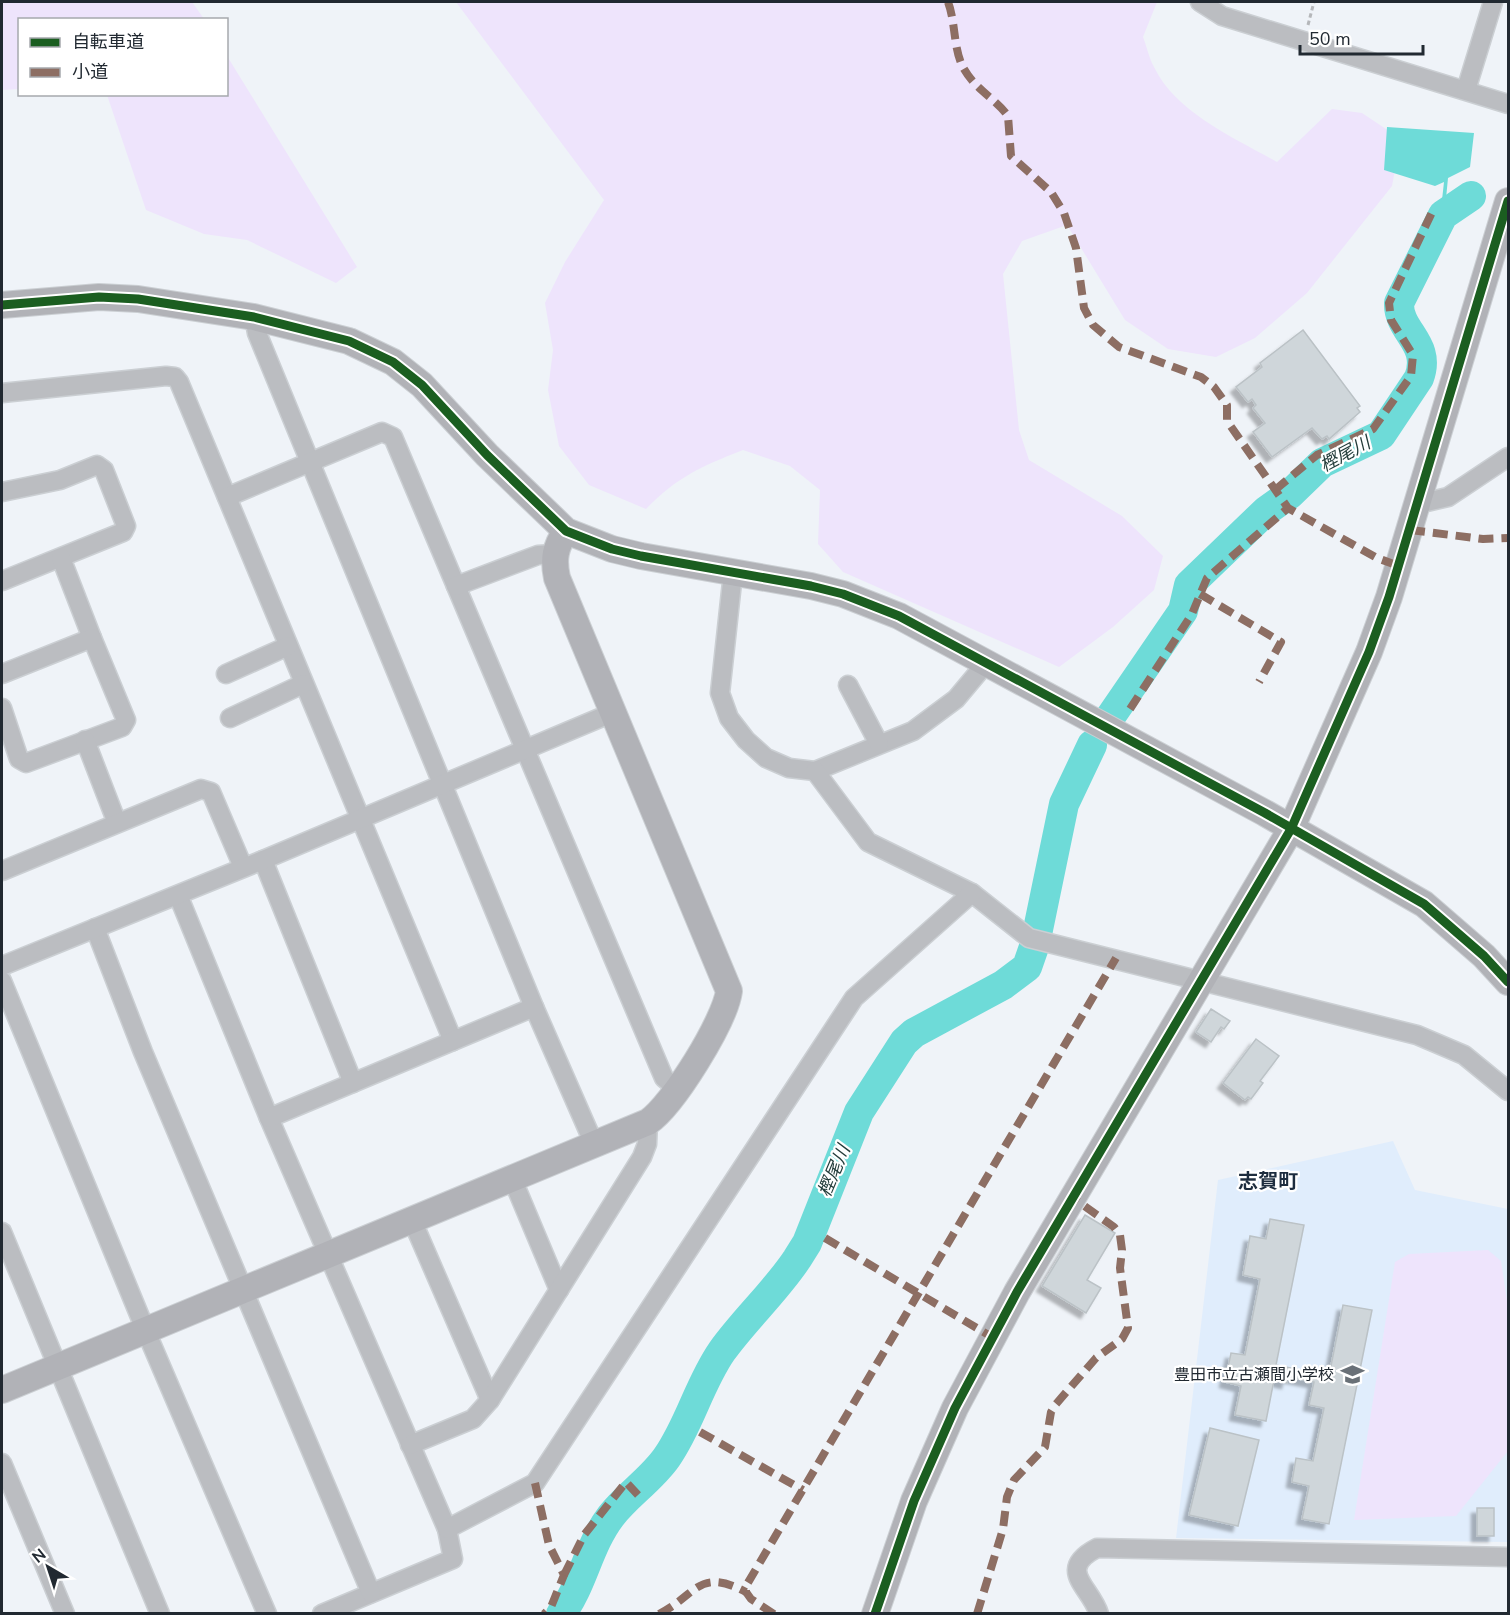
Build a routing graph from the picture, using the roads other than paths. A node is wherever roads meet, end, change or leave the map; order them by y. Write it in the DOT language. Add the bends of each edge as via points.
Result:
graph roads {
  1 [pos="1200,2"];
  2 [pos="1493,2"];
  3 [pos="1466,90"];
  4 [pos="1509,104"];
  5 [pos="1509,201"];
  6 [pos="1500,255"];
  7 [pos="2,305"];
  8 [pos="254,317"];
  9 [pos="2,393"];
  10 [pos="1509,456"];
  11 [pos="310,463"];
  12 [pos="2,492"];
  13 [pos="227,496"];
  14 [pos="1418,504"];
  15 [pos="561,542"];
  16 [pos="61,558"];
  17 [pos="733,573"];
  18 [pos="2,581"];
  19 [pos="456,586"];
  20 [pos="92,638"];
  21 [pos="288,646"];
  22 [pos="987,662"];
  23 [pos="2,674"];
  24 [pos="226,674"];
  25 [pos="303,684"];
  26 [pos="848,685"];
  27 [pos="2,708"];
  28 [pos="614,712"];
  29 [pos="230,718"];
  30 [pos="85,740"];
  31 [pos="879,744"];
  32 [pos="525,750"];
  33 [pos="815,771"];
  34 [pos="443,785"];
  35 [pos="360,818"];
  36 [pos="117,823"];
  37 [pos="1291,829"];
  38 [pos="263,860"];
  39 [pos="243,867"];
  40 [pos="2,871"];
  41 [pos="972,893"];
  42 [pos="178,895"];
  43 [pos="96,928"];
  44 [pos="2,966"];
  45 [pos="1202,979"];
  46 [pos="2,981"];
  47 [pos="1509,982"];
  48 [pos="534,1007"];
  49 [pos="453,1041"];
  50 [pos="353,1083"];
  51 [pos="677,1089"];
  52 [pos="1509,1091"];
  53 [pos="269,1118"];
  54 [pos="648,1122"];
  55 [pos="594,1144"];
  56 [pos="512,1178"];
  57 [pos="412,1220"];
  58 [pos="2,1232"];
  59 [pos="330,1254"];
  60 [pos="245,1289"];
  61 [pos="559,1290"];
  62 [pos="145,1329"];
  63 [pos="58,1366"];
  64 [pos="2,1390"];
  65 [pos="490,1400"];
  66 [pos="410,1445"];
  67 [pos="2,1462"];
  68 [pos="447,1529"];
  69 [pos="1509,1557"];
  70 [pos="371,1593"];
  71 [pos="65,1614"];
  72 [pos="160,1614"];
  73 [pos="267,1614"];
  74 [pos="322,1614"];
  75 [pos="875,1614"];
  76 [pos="1099,1614"];
  1 -- 3 [label="street" via="1222,16"];
  2 -- 3 [label="street"];
  3 -- 4 [label="street"];
  5 -- 6 [label="street"];
  6 -- 14 [label="street"];
  7 -- 8 [label="street" via="99,297 138,299"];
  8 -- 11 [label="street"];
  8 -- 15 [label="street" via="349,341 393,362 422,385"];
  9 -- 13 [label="street" via="175,377"];
  10 -- 14 [label="street" via="1448,497"];
  11 -- 13 [label="street"];
  11 -- 19 [label="street" via="382,432 393,437"];
  11 -- 34 [label="street"];
  12 -- 16 [label="street" via="60,480 97,465 104,470 126,526 123,532"];
  13 -- 21 [label="street"];
  14 -- 37 [label="street" via="1369,652"];
  15 -- 17 [label="street"];
  15 -- 19 [label="street" via="538,555"];
  15 -- 28 [label="street" via="557,578"];
  16 -- 18 [label="street"];
  16 -- 20 [label="street"];
  17 -- 22 [label="street" via="843,594 899,616"];
  17 -- 33 [label="street" via="720,693 729,718 766,758 789,768"];
  19 -- 32 [label="street"];
  20 -- 23 [label="street"];
  20 -- 30 [label="street" via="126,720 122,727"];
  21 -- 24 [label="street"];
  21 -- 25 [label="street"];
  22 -- 31 [label="street" via="956,699 913,731"];
  22 -- 37 [label="street"];
  25 -- 29 [label="street"];
  25 -- 35 [label="street"];
  26 -- 31 [label="street"];
  27 -- 30 [label="street" via="19,759 26,763"];
  28 -- 32 [label="street"];
  28 -- 51 [label="street" via="729,991 718,1022"];
  30 -- 36 [label="street"];
  31 -- 33 [label="street"];
  32 -- 34 [label="street"];
  32 -- 51 [label="street" via="664,1078"];
  33 -- 41 [label="street" via="868,842"];
  34 -- 35 [label="street"];
  34 -- 48 [label="street"];
  35 -- 38 [label="street"];
  35 -- 49 [label="street"];
  36 -- 39 [label="street" via="201,789 207,790"];
  36 -- 40 [label="street"];
  37 -- 45 [label="street"];
  37 -- 47 [label="street" via="1424,904"];
  38 -- 39 [label="street"];
  38 -- 50 [label="street"];
  39 -- 42 [label="street"];
  41 -- 45 [label="street" via="1037,940"];
  41 -- 68 [label="street" via="854,998 535,1483"];
  42 -- 43 [label="street"];
  42 -- 53 [label="street"];
  43 -- 44 [label="street"];
  43 -- 60 [label="street" via="142,1052"];
  45 -- 52 [label="street" via="1417,1035 1464,1055"];
  45 -- 75 [label="street" via="987,1345 927,1470"];
  46 -- 62 [label="street"];
  48 -- 49 [label="street"];
  48 -- 55 [label="street"];
  49 -- 50 [label="street"];
  50 -- 53 [label="street"];
  51 -- 54 [label="street"];
  53 -- 59 [label="street"];
  54 -- 55 [label="street"];
  54 -- 61 [label="street" via="642,1157"];
  55 -- 56 [label="street"];
  56 -- 57 [label="street"];
  56 -- 61 [label="street"];
  57 -- 59 [label="street"];
  57 -- 65 [label="street"];
  58 -- 63 [label="street"];
  59 -- 60 [label="street"];
  59 -- 66 [label="street"];
  60 -- 62 [label="street"];
  60 -- 70 [label="street"];
  61 -- 65 [label="street"];
  62 -- 63 [label="street"];
  62 -- 73 [label="street"];
  63 -- 64 [label="street"];
  63 -- 72 [label="street"];
  65 -- 66 [label="street" via="472,1419"];
  66 -- 68 [label="street"];
  67 -- 71 [label="street"];
  68 -- 70 [label="street" via="453,1559"];
  69 -- 76 [label="street" via="1097,1548 1081,1560 1077,1577"];
  70 -- 74 [label="street"];
}
